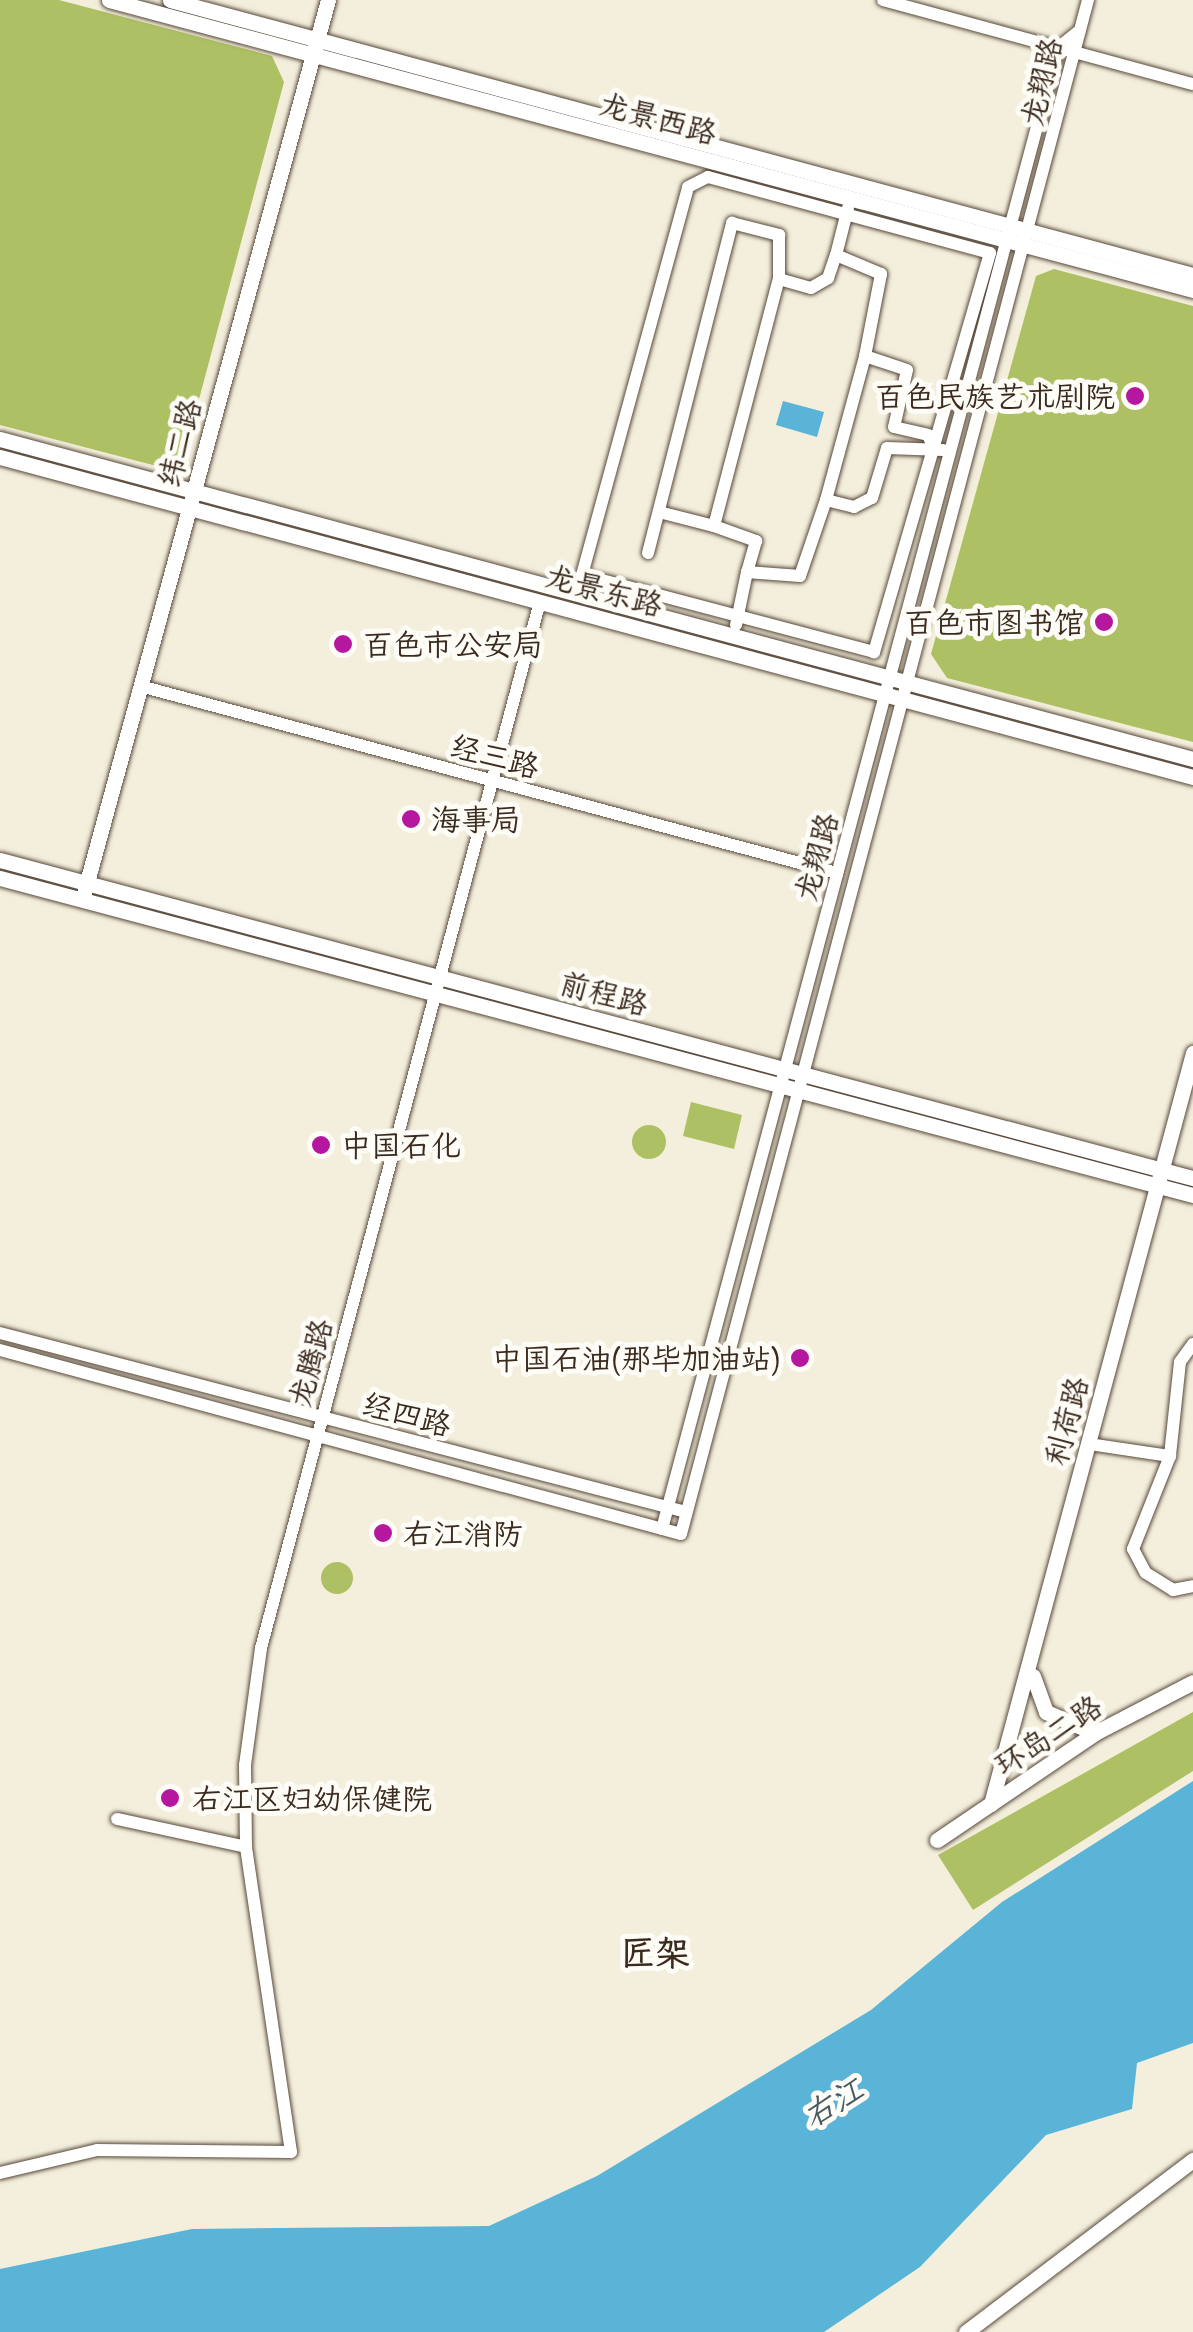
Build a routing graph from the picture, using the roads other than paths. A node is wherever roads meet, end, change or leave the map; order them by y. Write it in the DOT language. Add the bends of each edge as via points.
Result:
graph roads {
  1 [pos="109,0"];
  2 [pos="170,0"];
  3 [pos="328,0"];
  4 [pos="883,0"];
  5 [pos="1088,0"];
  6 [pos="1080,30"];
  7 [pos="316,47"];
  8 [pos="1058,48"];
  9 [pos="1076,52"];
  10 [pos="1193,84"];
  11 [pos="851,198"];
  12 [pos="846,216"];
  13 [pos="1008,233"];
  14 [pos="1027,238"];
  15 [pos="836,255"];
  16 [pos="1193,274"];
  17 [pos="779,279"];
  18 [pos="1193,290"];
  19 [pos="865,356"];
  20 [pos="0,440"];
  21 [pos="941,450"];
  22 [pos="0,457"];
  23 [pos="192,499"];
  24 [pos="826,500"];
  25 [pos="663,513"];
  26 [pos="714,526"];
  27 [pos="648,554"];
  28 [pos="747,572"];
  29 [pos="540,602"];
  30 [pos="735,628"];
  31 [pos="140,686"];
  32 [pos="887,686"];
  33 [pos="906,691"];
  34 [pos="1193,760"];
  35 [pos="1193,777"];
  36 [pos="492,781"];
  37 [pos="0,860"];
  38 [pos="837,874"];
  39 [pos="0,878"];
  40 [pos="84,892"];
  41 [pos="440,986"];
  42 [pos="1193,1052"];
  43 [pos="783,1078"];
  44 [pos="801,1082"];
  45 [pos="1193,1087"];
  46 [pos="1193,1178"];
  47 [pos="1164,1179"];
  48 [pos="1193,1196"];
  49 [pos="0,1333"];
  50 [pos="1193,1344"];
  51 [pos="0,1350"];
  52 [pos="321,1418"];
  53 [pos="316,1436"];
  54 [pos="1096,1445"];
  55 [pos="1170,1456"];
  56 [pos="668,1508"];
  57 [pos="686,1512"];
  58 [pos="662,1529"];
  59 [pos="680,1534"];
  60 [pos="1193,1586"];
  61 [pos="1193,1682"];
  62 [pos="1095,1733"];
  63 [pos="992,1804"];
  64 [pos="117,1819"];
  65 [pos="937,1840"];
  66 [pos="246,1847"];
  67 [pos="1193,2160"];
  68 [pos="0,2173"];
  69 [pos="966,2332"];
  1 -- 7 [label="main road, 龙景西路"];
  2 -- 7 [label="main road, 龙景西路"];
  3 -- 7 [label="main road, 纬二路"];
  4 -- 8 [label="street"];
  5 -- 6 [label="street"];
  6 -- 8 [label="street, 龙翔路"];
  6 -- 9 [label="street, 龙翔路"];
  7 -- 11 [label="main road, 龙景西路"];
  7 -- 13 [label="main road, 龙景西路"];
  7 -- 23 [label="main road, 纬二路"];
  8 -- 9 [label="street"];
  8 -- 13 [label="street, 龙翔路"];
  9 -- 10 [label="street"];
  9 -- 14 [label="street, 龙翔路"];
  11 -- 12 [label="street"];
  11 -- 13 [label="main road, 龙景西路"];
  12 -- 15 [label="street"];
  12 -- 21 [label="street" via="990,252"];
  12 -- 30 [label="street" via="708,177 688,188 582,575"];
  13 -- 14 [label="main road, 龙景西路"];
  13 -- 21 [label="street, 龙翔路"];
  14 -- 16 [label="main road, 龙景西路"];
  14 -- 18 [label="main road, 龙景西路"];
  14 -- 33 [label="street, 龙翔路"];
  15 -- 17 [label="street" via="828,278 812,288"];
  15 -- 19 [label="street" via="880,274"];
  17 -- 25 [label="street" via="779,235 732,222"];
  17 -- 26 [label="street"];
  19 -- 21 [label="street" via="907,370 894,428 928,434"];
  19 -- 24 [label="street"];
  20 -- 23 [label="main road, 龙景东路"];
  21 -- 24 [label="street" via="887,448 872,498 854,506"];
  21 -- 30 [label="street" via="874,652"];
  21 -- 32 [label="street, 龙翔路"];
  22 -- 23 [label="main road, 龙景东路"];
  23 -- 29 [label="main road, 龙景东路"];
  23 -- 30 [label="main road, 龙景东路"];
  23 -- 31 [label="main road, 纬二路"];
  24 -- 28 [label="street" via="800,576"];
  25 -- 26 [label="street"];
  25 -- 27 [label="street"];
  26 -- 28 [label="street" via="756,541"];
  28 -- 30 [label="street"];
  29 -- 32 [label="main road, 龙景东路"];
  29 -- 36 [label="street, 龙腾路"];
  30 -- 32 [label="main road, 龙景东路"];
  31 -- 36 [label="street, 经三路"];
  31 -- 40 [label="main road, 纬二路"];
  32 -- 33 [label="main road, 龙景东路"];
  32 -- 38 [label="street, 龙翔路"];
  33 -- 34 [label="main road, 龙景东路"];
  33 -- 35 [label="main road, 龙景东路"];
  33 -- 44 [label="street, 龙翔路"];
  36 -- 38 [label="street, 经三路"];
  36 -- 41 [label="street, 龙腾路"];
  37 -- 40 [label="main road, 前程路"];
  38 -- 43 [label="street, 龙翔路"];
  39 -- 40 [label="main road, 前程路"];
  40 -- 41 [label="main road, 前程路"];
  41 -- 43 [label="main road, 前程路"];
  41 -- 52 [label="street, 龙腾路"];
  42 -- 47 [label="main road, 利荷路"];
  43 -- 44 [label="main road, 前程路"];
  43 -- 56 [label="street, 龙翔路"];
  44 -- 47 [label="main road, 前程路"];
  44 -- 57 [label="street, 龙翔路"];
  45 -- 47 [label="main road, 利荷路"];
  46 -- 47 [label="main road, 前程路"];
  47 -- 48 [label="main road, 前程路"];
  47 -- 54 [label="main road, 利荷路"];
  47 -- 63 [label="main road, 利荷路"];
  49 -- 52 [label="street, 经四路"];
  50 -- 55 [label="street" via="1180,1362"];
  51 -- 53 [label="street, 经四路"];
  52 -- 53 [label="street, 龙腾路"];
  52 -- 56 [label="street, 经四路"];
  53 -- 58 [label="street, 经四路"];
  53 -- 66 [label="street, 龙腾路" via="261,1648 245,1765"];
  54 -- 55 [label="street"];
  54 -- 62 [label="main road, 利荷路" via="1032,1691 1058,1724"];
  55 -- 60 [label="street" via="1133,1548 1146,1573 1173,1590"];
  56 -- 57 [label="street, 经四路"];
  56 -- 58 [label="street, 龙翔路"];
  57 -- 59 [label="street, 龙翔路"];
  58 -- 59 [label="street, 经四路"];
  61 -- 62 [label="main road, 环岛二路"];
  62 -- 63 [label="main road, 环岛二路"];
  63 -- 65 [label="main road, 环岛二路"];
  64 -- 66 [label="street"];
  66 -- 68 [label="street, 龙腾路" via="291,2152 98,2150"];
  67 -- 69 [label="main road"];
}
